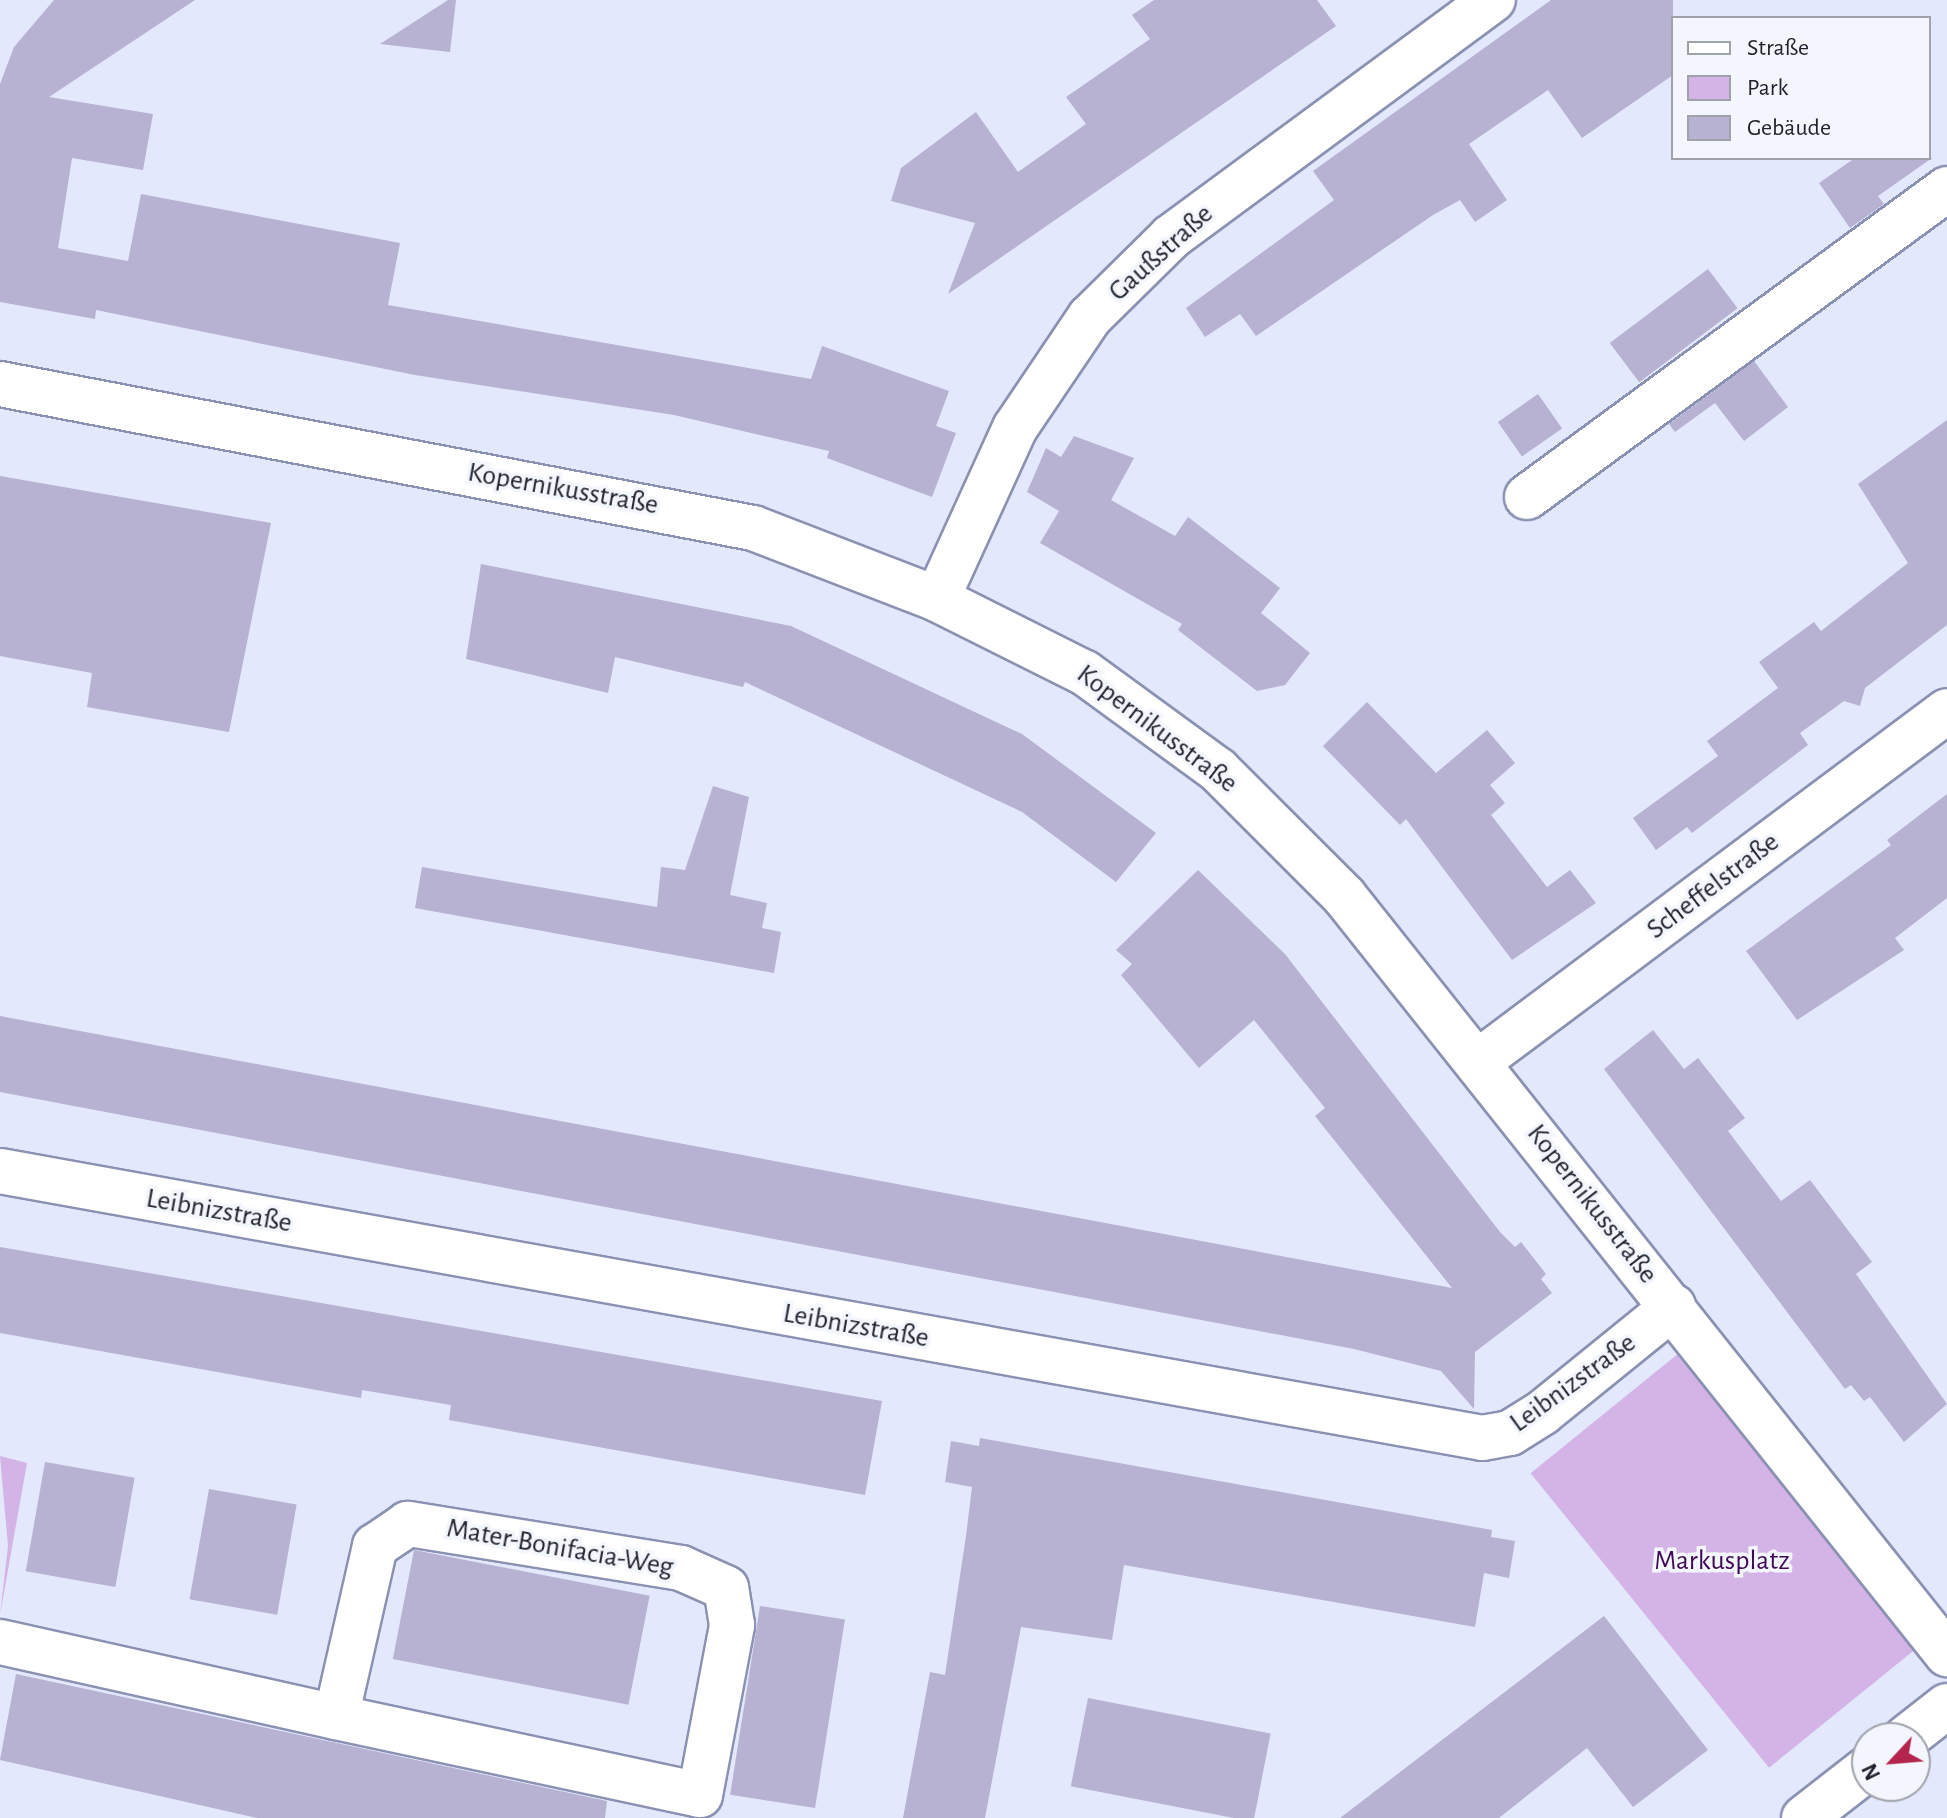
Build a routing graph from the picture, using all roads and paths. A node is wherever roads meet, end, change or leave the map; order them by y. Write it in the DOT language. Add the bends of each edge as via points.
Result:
graph roads {
  1 [pos="1493,0"];
  2 [pos="1947,189"];
  3 [pos="0,384"];
  4 [pos="1527,497"];
  5 [pos="937,599"];
  6 [pos="1947,711"];
  7 [pos="1479,1061"];
  8 [pos="0,1171"];
  9 [pos="1673,1307"];
  10 [pos="0,1642"];
  11 [pos="1947,1654"];
  12 [pos="1947,1706"];
  13 [pos="336,1717"];
  14 [pos="1926,1722"];
  15 [pos="1851,1781"];
  16 [pos="1804,1818"];
  1 -- 5 [label="street, Gaußstraße" via="1171,237 1090,317 1015,428"];
  2 -- 4 [label="street"];
  3 -- 5 [label="street, Kopernikusstraße" via="740,524"];
  5 -- 7 [label="street, Kopernikusstraße" via="1085,673 1218,770 1326,875"];
  6 -- 7 [label="street, Scheffelstraße"];
  7 -- 9 [label="street, Kopernikusstraße"];
  8 -- 9 [label="street, Leibnizstraße" via="1482,1438 1510,1433 1542,1413"];
  9 -- 11 [label="street, Kopernikusstraße"];
  10 -- 13 [label="street, Mater-Bonifacia-Weg"];
  12 -- 14 [label="street"];
  13 -- 13 [label="street, Mater-Bonifacia-Weg" via="700,1795 732,1625 726,1588 681,1568 408,1524 375,1546"];
  15 -- 16 [label="street"];
}
